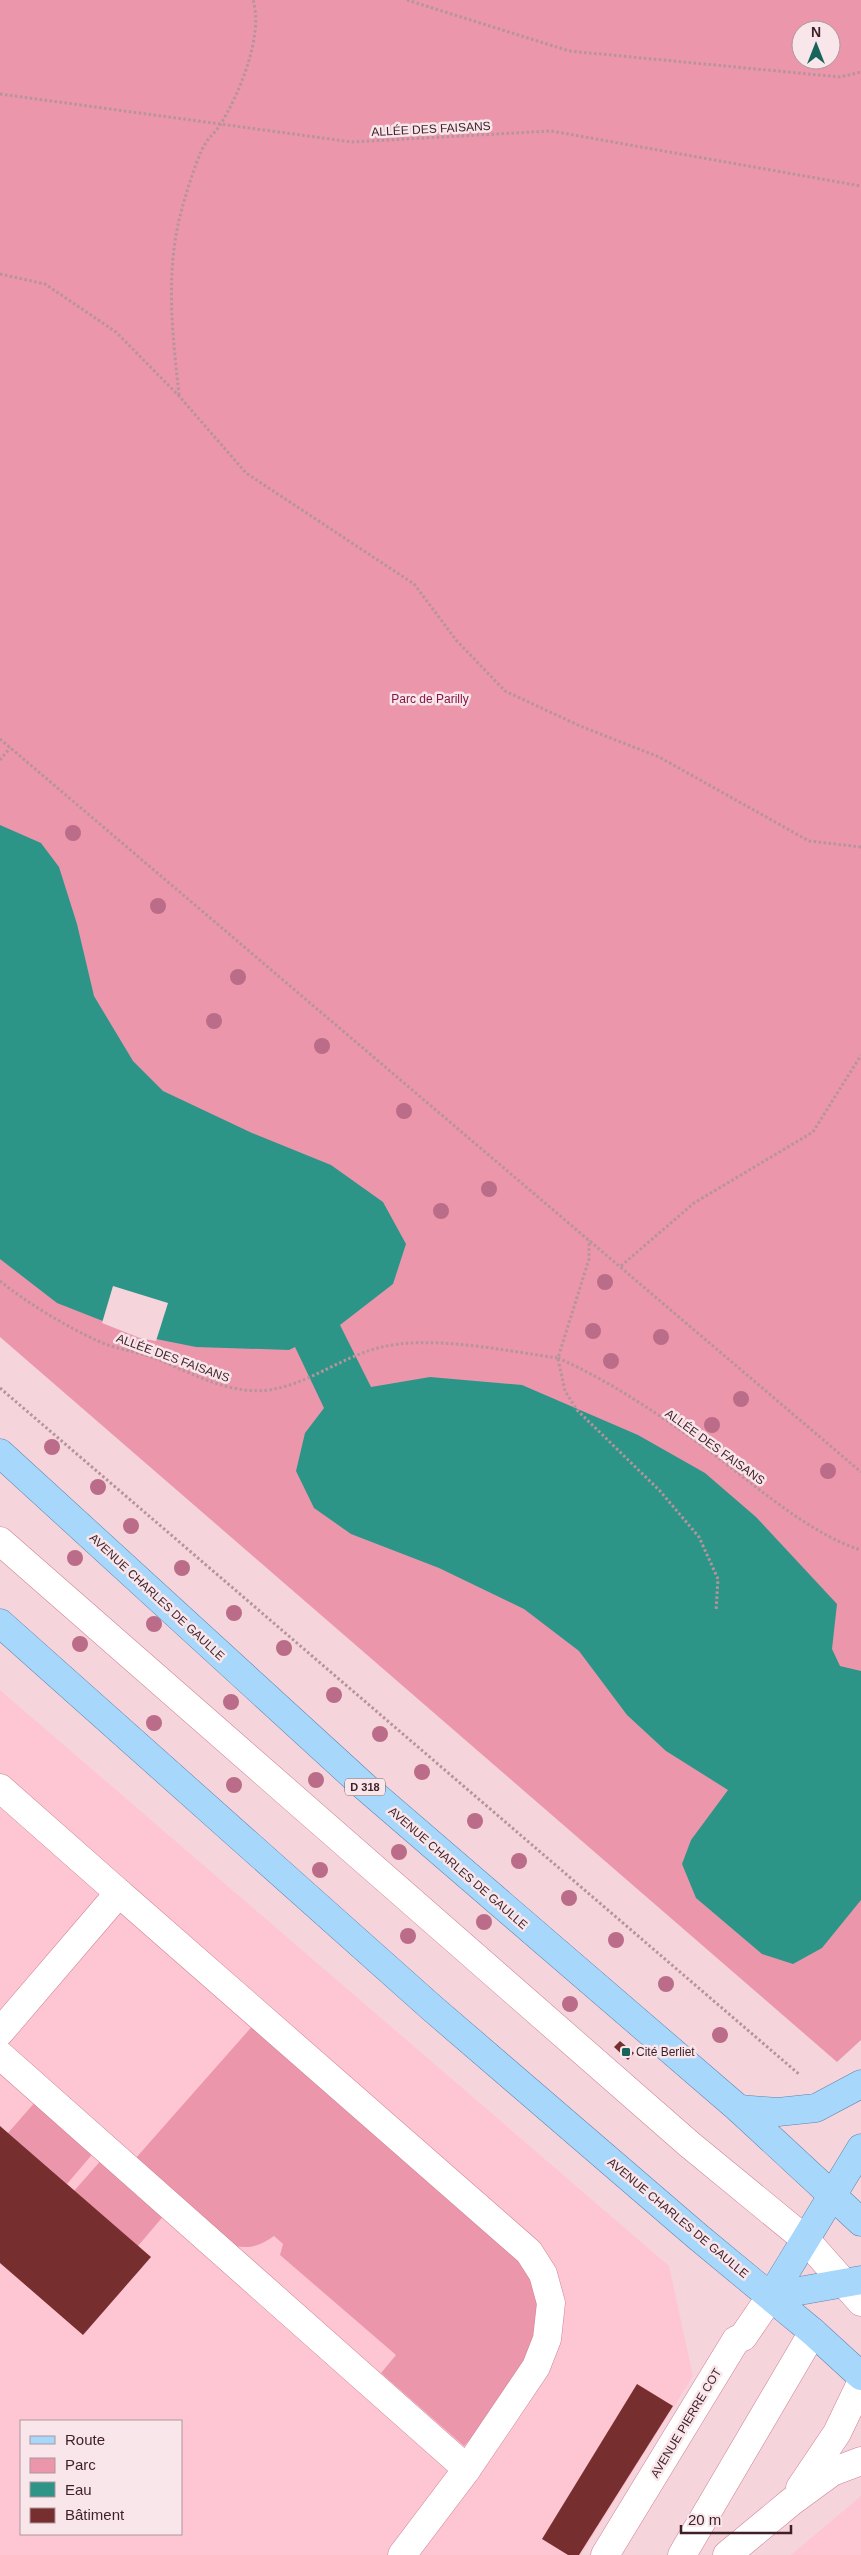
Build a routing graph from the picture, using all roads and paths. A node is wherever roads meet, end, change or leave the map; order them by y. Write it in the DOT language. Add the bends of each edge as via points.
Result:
graph roads {
  1 [pos="253,0"];
  2 [pos="407,0"];
  3 [pos="861,72"];
  4 [pos="0,94"];
  5 [pos="220,125"];
  6 [pos="861,186"];
  7 [pos="0,274"];
  8 [pos="179,396"];
  9 [pos="0,739"];
  10 [pos="10,748"];
  11 [pos="0,760"];
  12 [pos="861,847"];
  13 [pos="861,1056"];
  14 [pos="589,1240"];
  15 [pos="621,1266"];
  16 [pos="0,1281"];
  17 [pos="558,1358"];
  18 [pos="0,1388"];
  19 [pos="0,1453"];
  20 [pos="861,1472"];
  21 [pos="0,1541"];
  22 [pos="861,1550"];
  23 [pos="716,1611"];
  24 [pos="0,1623"];
  25 [pos="0,1788"];
  26 [pos="119,1893"];
  27 [pos="0,2032"];
  28 [pos="0,2055"];
  29 [pos="803,2078"];
  30 [pos="861,2084"];
  31 [pos="739,2109"];
  32 [pos="861,2148"];
  33 [pos="833,2195"];
  34 [pos="861,2222"];
  35 [pos="806,2240"];
  36 [pos="855,2283"];
  37 [pos="771,2296"];
  38 [pos="861,2302"];
  39 [pos="813,2332"];
  40 [pos="861,2376"];
  41 [pos="861,2383"];
  42 [pos="861,2460"];
  43 [pos="467,2469"];
  44 [pos="791,2502"];
  45 [pos="402,2555"];
  46 [pos="605,2555"];
  47 [pos="682,2555"];
  48 [pos="726,2555"];
  1 -- 5 [label="path" via="256,10 254,45"];
  2 -- 3 [label="path" via="569,51 840,77"];
  4 -- 5 [label="path, ALLÉE DES FAISANS"];
  5 -- 6 [label="path, ALLÉE DES FAISANS" via="352,142 551,131"];
  5 -- 8 [label="path" via="203,147 178,226 170,304"];
  7 -- 8 [label="path" via="45,284 108,327"];
  8 -- 12 [label="path" via="246,473 414,584 456,640 504,691 659,757 809,841"];
  9 -- 10 [label="path"];
  10 -- 11 [label="path"];
  10 -- 14 [label="path"];
  13 -- 15 [label="path" via="814,1132 694,1204"];
  14 -- 15 [label="path"];
  14 -- 17 [label="path" via="588,1259"];
  15 -- 20 [label="path"];
  16 -- 17 [label="path, ALLÉE DES FAISANS" via="17,1295 96,1340 152,1357 225,1388 267,1390 292,1384 378,1348 415,1344 473,1346"];
  17 -- 22 [label="path, ALLÉE DES FAISANS" via="579,1367 684,1432 783,1507 847,1546"];
  17 -- 23 [label="path" via="565,1391 576,1410 660,1492 699,1537 718,1579"];
  18 -- 29 [label="path"];
  19 -- 31 [label="main road, AVENUE CHARLES DE GAULLE / D 318" via="364,1786"];
  21 -- 35 [label="street" via="654,2114"];
  24 -- 37 [label="main road, AVENUE CHARLES DE GAULLE" via="432,2008"];
  25 -- 26 [label="street"];
  26 -- 27 [label="street"];
  26 -- 43 [label="street" via="529,2252 543,2274 551,2303 546,2338 536,2367"];
  28 -- 43 [label="street"];
  30 -- 31 [label="main road" via="816,2108 778,2112"];
  31 -- 33 [label="main road, AVENUE CHARLES DE GAULLE"];
  32 -- 33 [label="main road"];
  33 -- 34 [label="main road, AVENUE CHARLES DE GAULLE"];
  33 -- 35 [label="main road"];
  35 -- 36 [label="street"];
  35 -- 37 [label="main road"];
  36 -- 37 [label="main road"];
  36 -- 38 [label="street"];
  37 -- 39 [label="main road, AVENUE CHARLES DE GAULLE"];
  37 -- 46 [label="street, AVENUE PIERRE COT" via="743,2337 736,2340"];
  39 -- 40 [label="main road, AVENUE CHARLES DE GAULLE"];
  39 -- 47 [label="street"];
  41 -- 44 [label="street" via="837,2433"];
  42 -- 44 [label="street" via="832,2472"];
  43 -- 45 [label="street"];
  44 -- 48 [label="street"];
}
